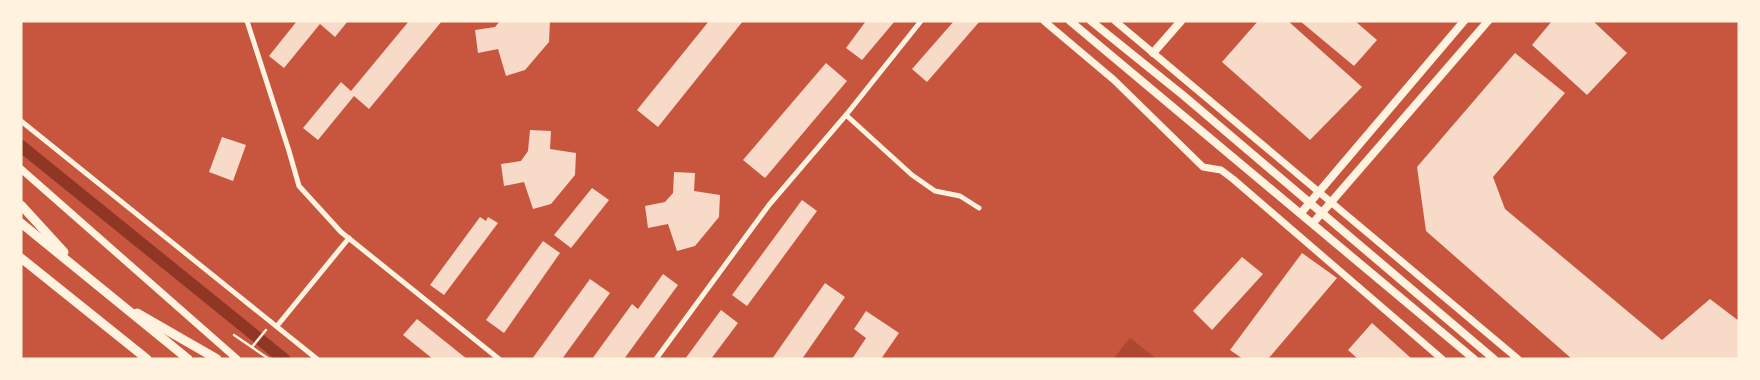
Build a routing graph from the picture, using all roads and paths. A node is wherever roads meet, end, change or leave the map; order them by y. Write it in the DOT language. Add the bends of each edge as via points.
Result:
graph roads {
  1 [pos="246,21"];
  2 [pos="921,21"];
  3 [pos="1044,21"];
  4 [pos="1070,21"];
  5 [pos="1091,21"];
  6 [pos="1115,21"];
  7 [pos="1181,21"];
  8 [pos="1464,21"];
  9 [pos="1488,21"];
  10 [pos="1153,53"];
  11 [pos="846,115"];
  12 [pos="21,120"];
  13 [pos="21,169"];
  14 [pos="1319,192"];
  15 [pos="1331,202"];
  16 [pos="1310,203"];
  17 [pos="21,205"];
  18 [pos="979,208"];
  19 [pos="1301,213"];
  20 [pos="1322,213"];
  21 [pos="21,223"];
  22 [pos="1313,223"];
  23 [pos="349,238"];
  24 [pos="21,258"];
  25 [pos="86,277"];
  26 [pos="113,298"];
  27 [pos="274,325"];
  28 [pos="234,335"];
  29 [pos="252,347"];
  30 [pos="147,359"];
  31 [pos="188,359"];
  32 [pos="217,359"];
  33 [pos="237,359"];
  34 [pos="269,359"];
  35 [pos="317,359"];
  36 [pos="499,359"];
  37 [pos="656,359"];
  38 [pos="1442,359"];
  39 [pos="1474,359"];
  40 [pos="1494,359"];
  41 [pos="1518,359"];
  1 -- 23 [label="street" via="299,186"];
  2 -- 11 [label="street"];
  3 -- 38 [label="street" via="1114,80 1204,167 1220,170 1234,179"];
  4 -- 19 [label="main road"];
  5 -- 16 [label="main road"];
  6 -- 10 [label="street"];
  7 -- 10 [label="main road"];
  8 -- 14 [label="main road"];
  9 -- 15 [label="main road"];
  10 -- 14 [label="street"];
  11 -- 18 [label="street" via="912,175 936,191 960,196"];
  11 -- 37 [label="street" via="769,205"];
  12 -- 27 [label="street"];
  13 -- 33 [label="street"];
  14 -- 15 [label="street"];
  14 -- 16 [label="main road"];
  15 -- 20 [label="main road"];
  15 -- 41 [label="street"];
  16 -- 19 [label="main road"];
  16 -- 20 [label="main road"];
  17 -- 25 [label="highway"];
  19 -- 22 [label="main road"];
  20 -- 22 [label="main road"];
  20 -- 40 [label="main road"];
  21 -- 25 [label="highway"];
  22 -- 39 [label="main road"];
  23 -- 27 [label="street"];
  23 -- 36 [label="street"];
  24 -- 30 [label="highway"];
  25 -- 26 [label="highway"];
  26 -- 31 [label="highway"];
  26 -- 32 [label="highway"];
  27 -- 29 [label="path"];
  27 -- 35 [label="street"];
  28 -- 29 [label="path"];
  29 -- 34 [label="path"];
}
